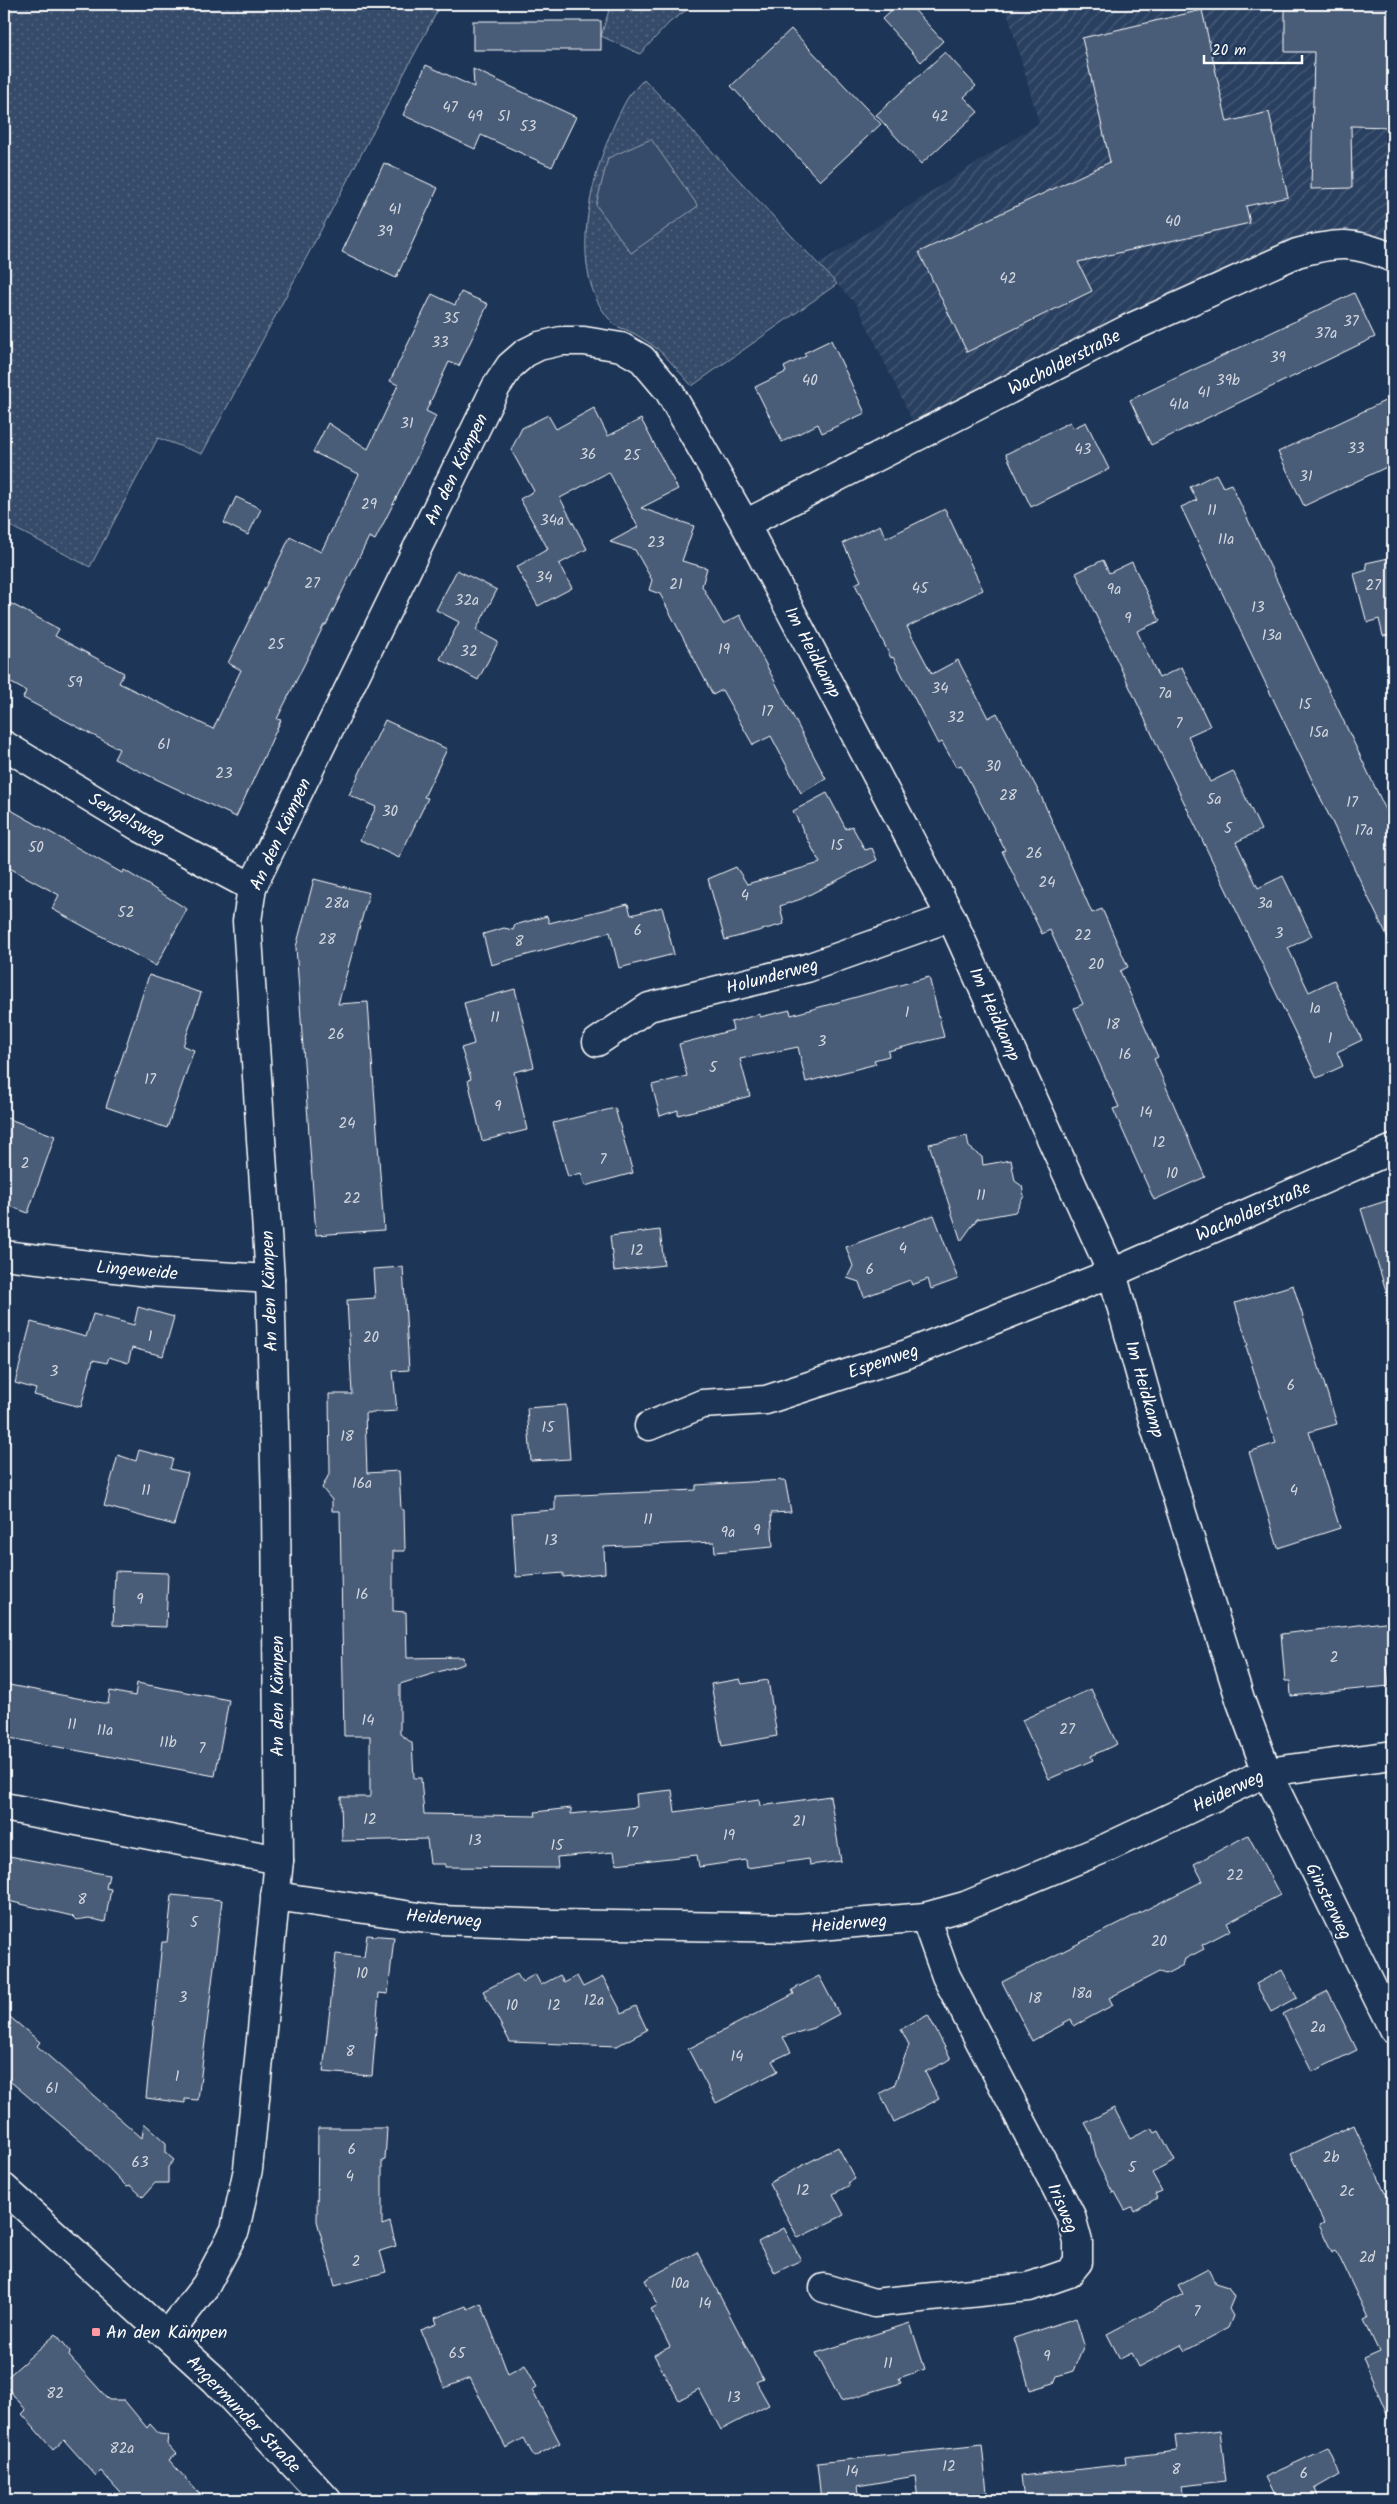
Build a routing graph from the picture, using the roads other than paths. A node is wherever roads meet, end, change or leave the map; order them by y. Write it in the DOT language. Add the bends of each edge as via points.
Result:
graph roads {
  1 [pos="1393,258"];
  2 [pos="584,341"];
  3 [pos="745,524"];
  4 [pos="4,745"];
  5 [pos="252,887"];
  6 [pos="951,917"];
  7 [pos="597,1042"];
  8 [pos="1393,1149"];
  9 [pos="4,1255"];
  10 [pos="1112,1273"];
  11 [pos="270,1279"];
  12 [pos="649,1426"];
  13 [pos="1393,1756"];
  14 [pos="1267,1772"];
  15 [pos="4,1807"];
  16 [pos="279,1860"];
  17 [pos="275,1896"];
  18 [pos="925,1917"];
  19 [pos="1393,2029"];
  20 [pos="4,2188"];
  21 [pos="824,2288"];
  22 [pos="167,2336"];
  23 [pos="327,2500"];
  1 -- 3 [label="street, Wacholderstraße" via="1371,248 1348,244 1297,253 1128,329"];
  2 -- 3 [label="street, Im Heidkamp" via="621,347 642,359 670,391"];
  2 -- 5 [label="street, An den Kämpen" via="561,341 525,353 510,366 496,387"];
  3 -- 6 [label="street, Im Heidkamp"];
  4 -- 5 [label="street, Sengelsweg" via="141,828"];
  5 -- 11 [label="street, An den Kämpen" via="247,920"];
  6 -- 7 [label="street, Holunderweg" via="807,968 649,1007"];
  6 -- 10 [label="street, Im Heidkamp"];
  8 -- 10 [label="street, Wacholderstraße"];
  9 -- 11 [label="street, Lingeweide" via="149,1272"];
  10 -- 12 [label="street, Espenweg" via="907,1354 766,1400 702,1404"];
  10 -- 14 [label="street, Im Heidkamp" via="1155,1427 1241,1702"];
  11 -- 16 [label="street, An den Kämpen" via="276,1504"];
  13 -- 14 [label="street, Heiderweg"];
  14 -- 18 [label="street, Heiderweg" via="1108,1847 965,1906"];
  14 -- 19 [label="street, Ginsterweg"];
  15 -- 16 [label="street"];
  16 -- 17 [label="street, An den Kämpen"];
  17 -- 18 [label="street, Heiderweg" via="440,1920 554,1924 797,1928"];
  17 -- 22 [label="street, An den Kämpen" via="248,2169 235,2230 206,2285"];
  18 -- 21 [label="street, Irisweg" via="946,1976 1071,2216 1078,2242 1078,2262 1069,2273 1029,2287 874,2303"];
  20 -- 22 [label="street, Angermunder Straße"];
  22 -- 23 [label="street, Angermunder Straße" via="240,2405"];
}
